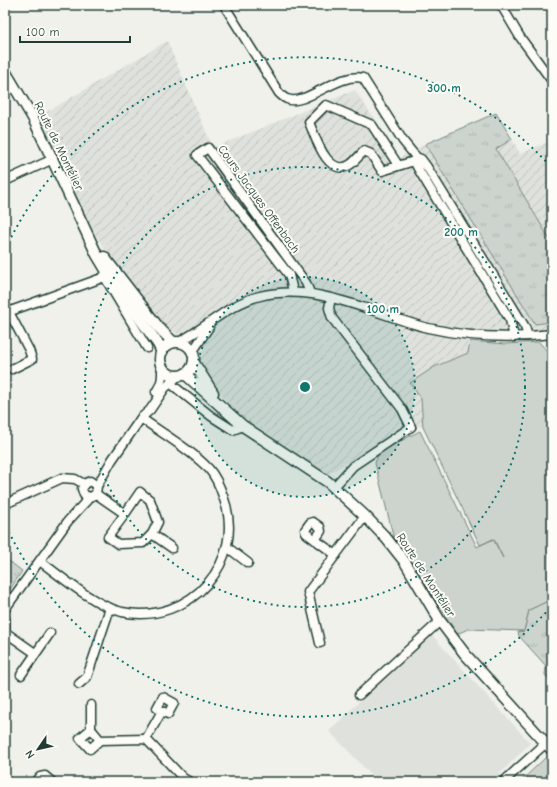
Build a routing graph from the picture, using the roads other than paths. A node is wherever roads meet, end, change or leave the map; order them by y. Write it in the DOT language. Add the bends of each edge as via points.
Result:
graph roads {
  1 [pos="224,5"];
  2 [pos="501,5"];
  3 [pos="5,71"];
  4 [pos="552,81"];
  5 [pos="53,158"];
  6 [pos="415,159"];
  7 [pos="398,165"];
  8 [pos="5,181"];
  9 [pos="110,275"];
  10 [pos="293,291"];
  11 [pos="310,293"];
  12 [pos="331,298"];
  13 [pos="7,312"];
  14 [pos="216,319"];
  15 [pos="552,334"];
  16 [pos="528,336"];
  17 [pos="514,337"];
  18 [pos="176,342"];
  19 [pos="146,348"];
  20 [pos="192,351"];
  21 [pos="162,352"];
  22 [pos="194,363"];
  23 [pos="162,365"];
  24 [pos="12,369"];
  25 [pos="182,375"];
  26 [pos="170,384"];
  27 [pos="222,406"];
  28 [pos="141,418"];
  29 [pos="243,426"];
  30 [pos="334,487"];
  31 [pos="90,489"];
  32 [pos="5,504"];
  33 [pos="125,514"];
  34 [pos="365,516"];
  35 [pos="152,534"];
  36 [pos="315,540"];
  37 [pos="227,547"];
  38 [pos="172,548"];
  39 [pos="336,555"];
  40 [pos="40,561"];
  41 [pos="248,563"];
  42 [pos="110,608"];
  43 [pos="5,609"];
  44 [pos="5,620"];
  45 [pos="440,621"];
  46 [pos="5,631"];
  47 [pos="50,633"];
  48 [pos="320,643"];
  49 [pos="36,653"];
  50 [pos="21,675"];
  51 [pos="79,684"];
  52 [pos="359,695"];
  53 [pos="91,705"];
  54 [pos="162,711"];
  55 [pos="91,729"];
  56 [pos="146,739"];
  57 [pos="100,740"];
  58 [pos="549,746"];
  59 [pos="184,781"];
  60 [pos="36,782"];
  61 [pos="52,782"];
  62 [pos="503,782"];
  1 -- 6 [label="street" via="279,94 297,101 350,77 363,78"];
  2 -- 4 [label="street" via="520,37"];
  3 -- 5 [label="main road, Route de Montélier"];
  5 -- 8 [label="street"];
  5 -- 9 [label="main road, Route de Montélier"];
  6 -- 7 [label="street"];
  6 -- 16 [label="street" via="421,159 427,167 525,327"];
  6 -- 17 [label="street" via="510,320"];
  7 -- 7 [label="street" via="372,125 326,106 309,122 326,160 334,166 343,167 350,164 364,151 371,154 382,171"];
  9 -- 13 [label="street"];
  9 -- 18 [label="main road, Route de Montélier"];
  9 -- 19 [label="street"];
  9 -- 21 [label="main road, Route de Montélier"];
  10 -- 11 [label="street"];
  10 -- 11 [label="street, Cours Jacques Offenbach" via="289,275 197,155 208,148 306,283"];
  10 -- 14 [label="street" via="272,293 248,300"];
  11 -- 12 [label="street"];
  12 -- 17 [label="street" via="430,328"];
  12 -- 30 [label="street" via="329,308 332,318 402,408 411,427 353,466"];
  13 -- 24 [label="street" via="32,359"];
  14 -- 18 [label="street" via="194,334"];
  14 -- 20 [label="street"];
  15 -- 16 [label="street"];
  16 -- 17 [label="street"];
  18 -- 20 [label="main road, Route de Montélier" via="189,346"];
  18 -- 21 [label="main road" via="164,348"];
  20 -- 22 [label="main road, Route de Montélier"];
  21 -- 23 [label="main road"];
  22 -- 25 [label="main road"];
  22 -- 27 [label="main road, Route de Montélier"];
  23 -- 25 [label="main road, Route de Montélier" via="168,373"];
  23 -- 28 [label="street" via="161,385"];
  25 -- 26 [label="street"];
  25 -- 27 [label="main road, Route de Montélier"];
  26 -- 28 [label="street"];
  26 -- 29 [label="street" via="233,430"];
  27 -- 29 [label="main road, Route de Montélier"];
  28 -- 31 [label="street"];
  28 -- 37 [label="street" via="210,470 226,504 229,526"];
  29 -- 30 [label="main road, Route de Montélier"];
  30 -- 34 [label="main road, Route de Montélier"];
  31 -- 32 [label="street" via="75,479 62,478"];
  31 -- 33 [label="street"];
  31 -- 40 [label="street"];
  33 -- 35 [label="street" via="140,492 150,500 158,522"];
  33 -- 35 [label="street" via="108,537 118,544 134,544 143,543"];
  34 -- 39 [label="street"];
  34 -- 45 [label="main road, Route de Montélier" via="405,562"];
  35 -- 38 [label="street"];
  36 -- 39 [label="street"];
  37 -- 41 [label="street"];
  37 -- 42 [label="street" via="222,561 204,589 178,607 137,614"];
  39 -- 48 [label="street" via="308,592"];
  40 -- 42 [label="street" via="97,602"];
  40 -- 43 [label="street"];
  42 -- 51 [label="street" via="87,677"];
  44 -- 46 [label="street"];
  45 -- 52 [label="street"];
  45 -- 58 [label="main road, Route de Montélier" via="465,654"];
  46 -- 49 [label="street"];
  47 -- 49 [label="street"];
  49 -- 50 [label="street"];
  53 -- 55 [label="street"];
  54 -- 56 [label="street"];
  55 -- 57 [label="street"];
  55 -- 57 [label="street" via="80,738 90,749"];
  56 -- 57 [label="street"];
  56 -- 59 [label="street"];
  58 -- 62 [label="street"];
  60 -- 61 [label="street" via="45,776"];
}
